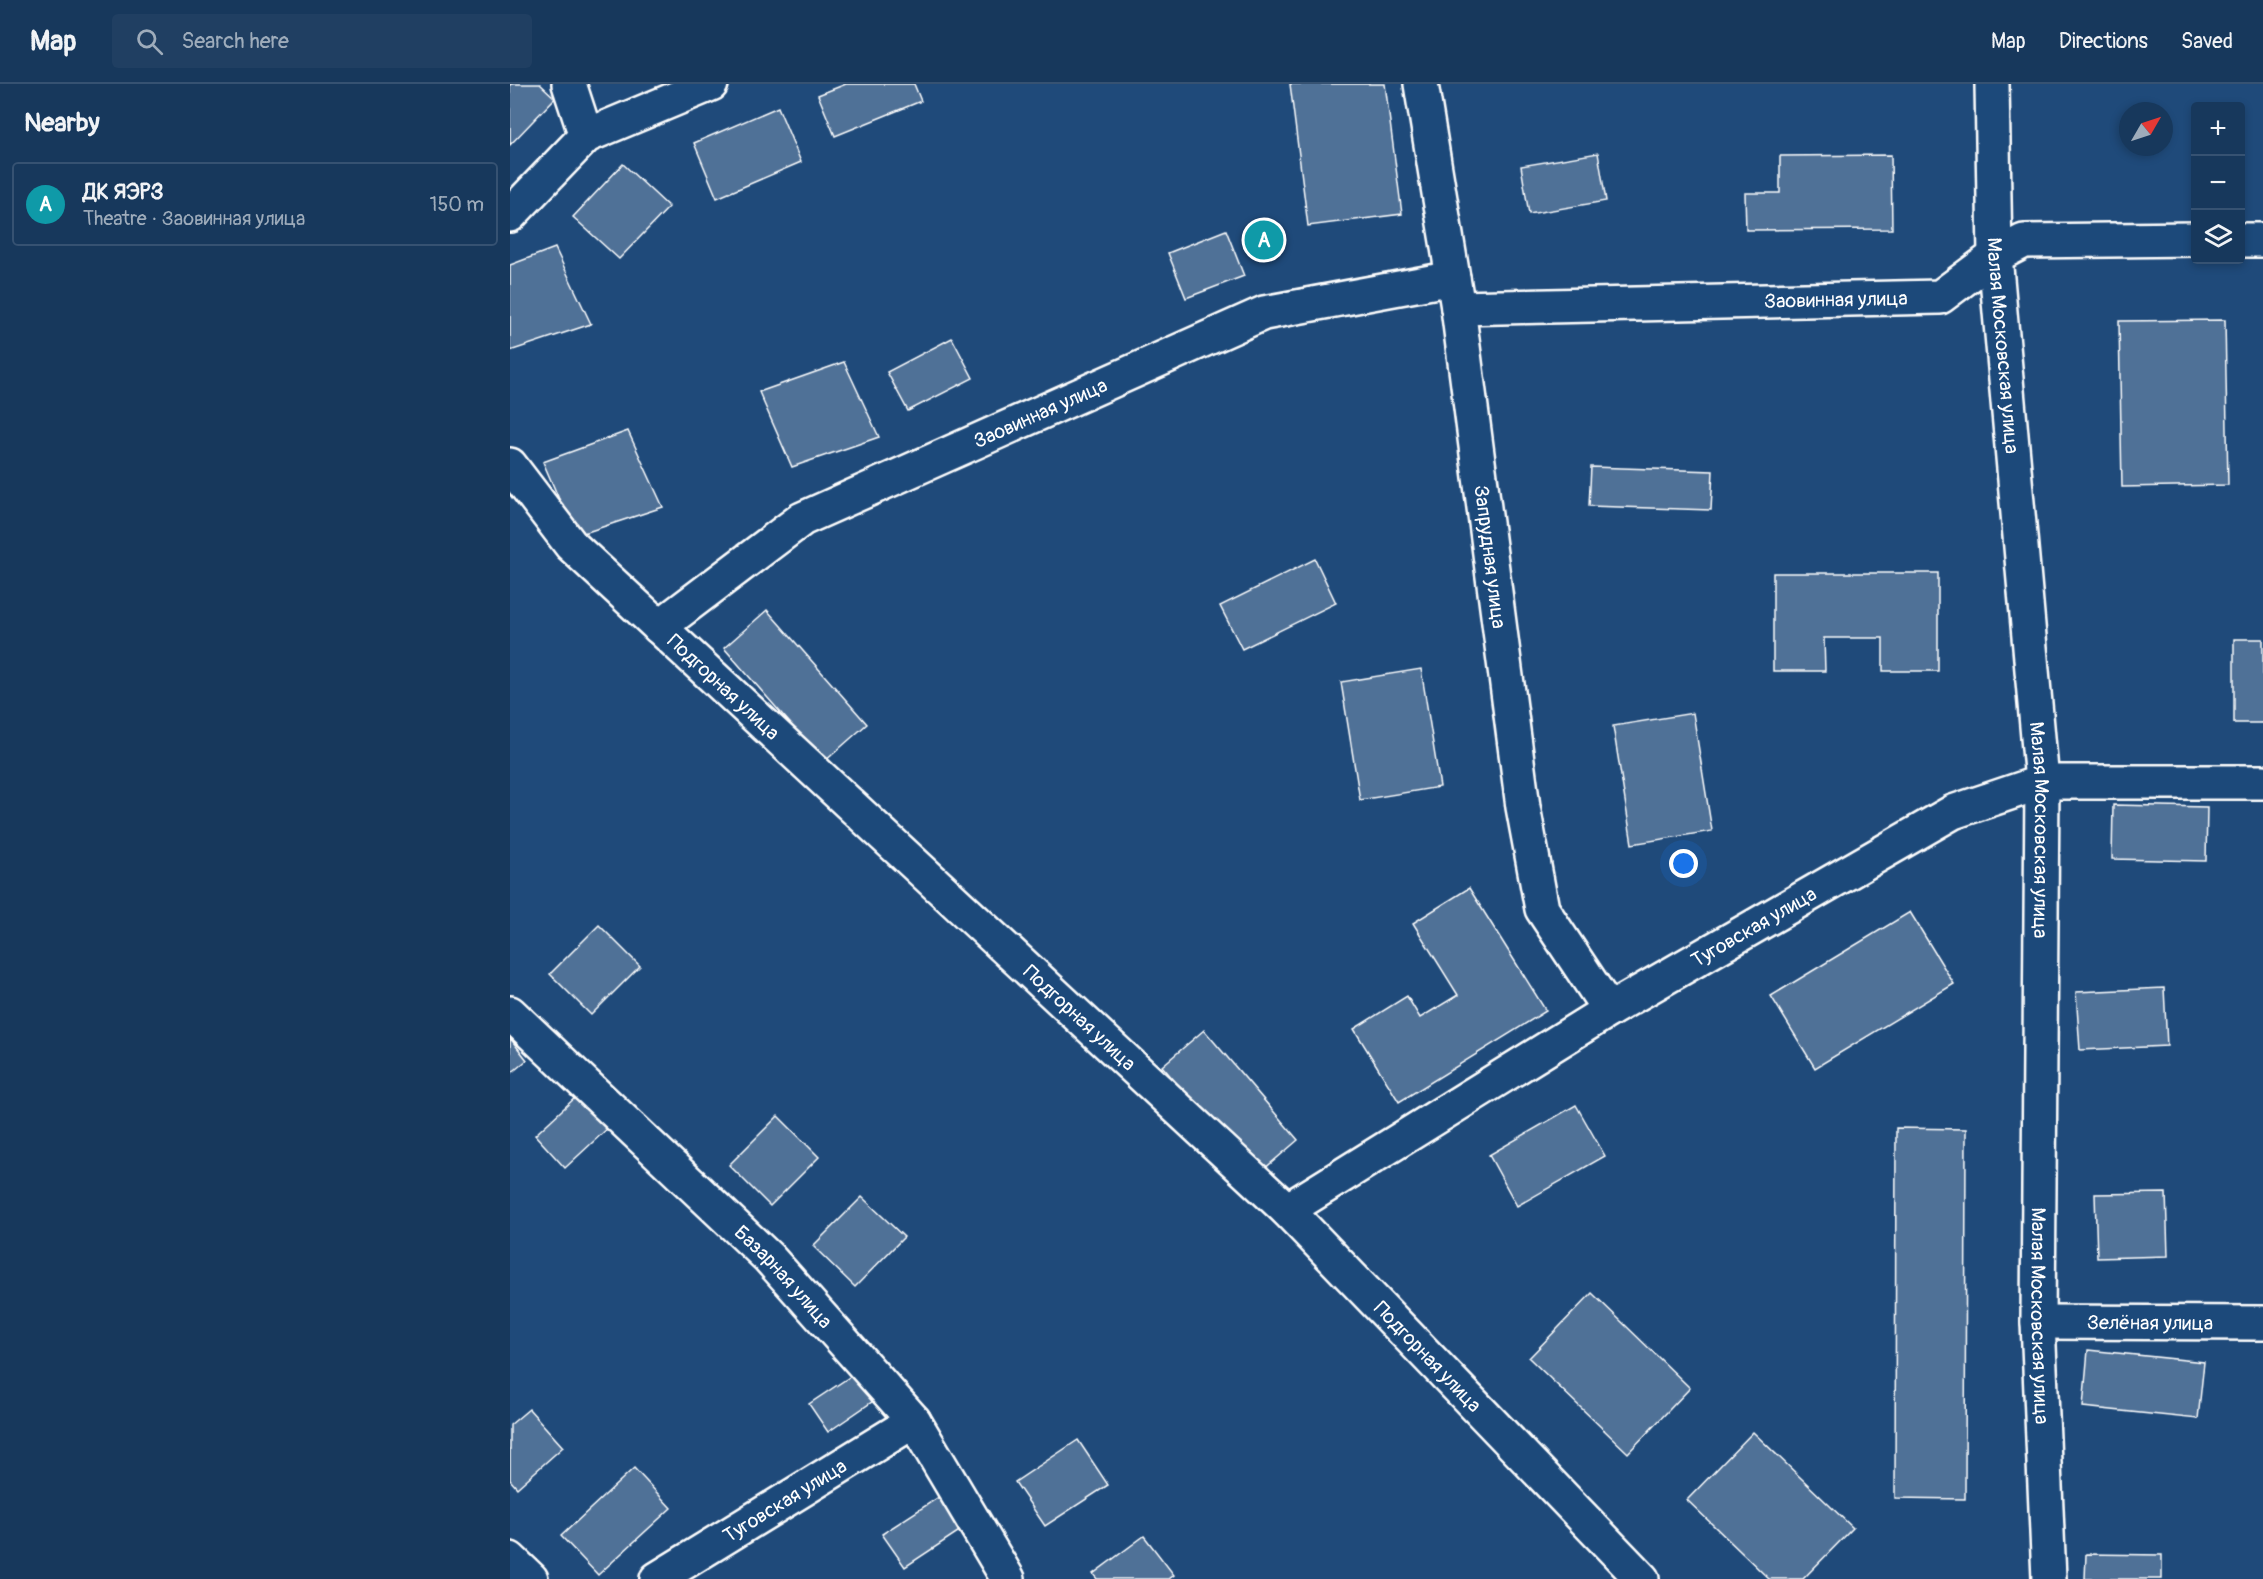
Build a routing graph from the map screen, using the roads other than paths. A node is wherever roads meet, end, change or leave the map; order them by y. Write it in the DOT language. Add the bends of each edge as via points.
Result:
graph roads {
  1 [pos="569,84"];
  2 [pos="711,84"];
  3 [pos="1421,84"];
  4 [pos="1992,84"];
  5 [pos="586,136"];
  6 [pos="510,215"];
  7 [pos="2191,240"];
  8 [pos="2245,240"];
  9 [pos="2263,240"];
  10 [pos="1995,256"];
  11 [pos="1456,293"];
  12 [pos="510,465"];
  13 [pos="659,627"];
  14 [pos="2042,782"];
  15 [pos="2263,782"];
  16 [pos="1609,1010"];
  17 [pos="510,1013"];
  18 [pos="1287,1210"];
  19 [pos="2038,1322"];
  20 [pos="2263,1323"];
  21 [pos="914,1421"];
  22 [pos="510,1559"];
  23 [pos="531,1579"];
  24 [pos="657,1579"];
  25 [pos="1008,1579"];
  26 [pos="1642,1579"];
  27 [pos="2049,1579"];
  1 -- 5 [label="street"];
  2 -- 5 [label="street"];
  3 -- 11 [label="street, Запрудная улица"];
  4 -- 10 [label="street, Малая Московская улица"];
  5 -- 6 [label="street"];
  7 -- 10 [label="street, Заовинная улица" via="2024,241"];
  8 -- 9 [label="street"];
  10 -- 11 [label="street, Заовинная улица" via="1940,297"];
  10 -- 14 [label="street, Малая Московская улица"];
  11 -- 13 [label="street, Заовинная улица" via="1264,313 802,519"];
  11 -- 16 [label="street, Запрудная улица" via="1523,807 1542,909"];
  12 -- 13 [label="street, Подгорная улица" via="571,545"];
  13 -- 18 [label="street, Подгорная улица"];
  14 -- 15 [label="street, Туговская улица"];
  14 -- 16 [label="street, Туговская улица" via="1953,812"];
  14 -- 19 [label="street, Малая Московская улица"];
  16 -- 18 [label="street, Туговская улица"];
  17 -- 21 [label="street, Базарная улица" via="769,1258"];
  18 -- 26 [label="street, Подгорная улица"];
  19 -- 20 [label="street, Зелёная улица"];
  19 -- 27 [label="street, Малая Московская улица"];
  21 -- 24 [label="street, Туговская улица"];
  21 -- 25 [label="street, Базарная улица"];
  22 -- 23 [label="street"];
}
